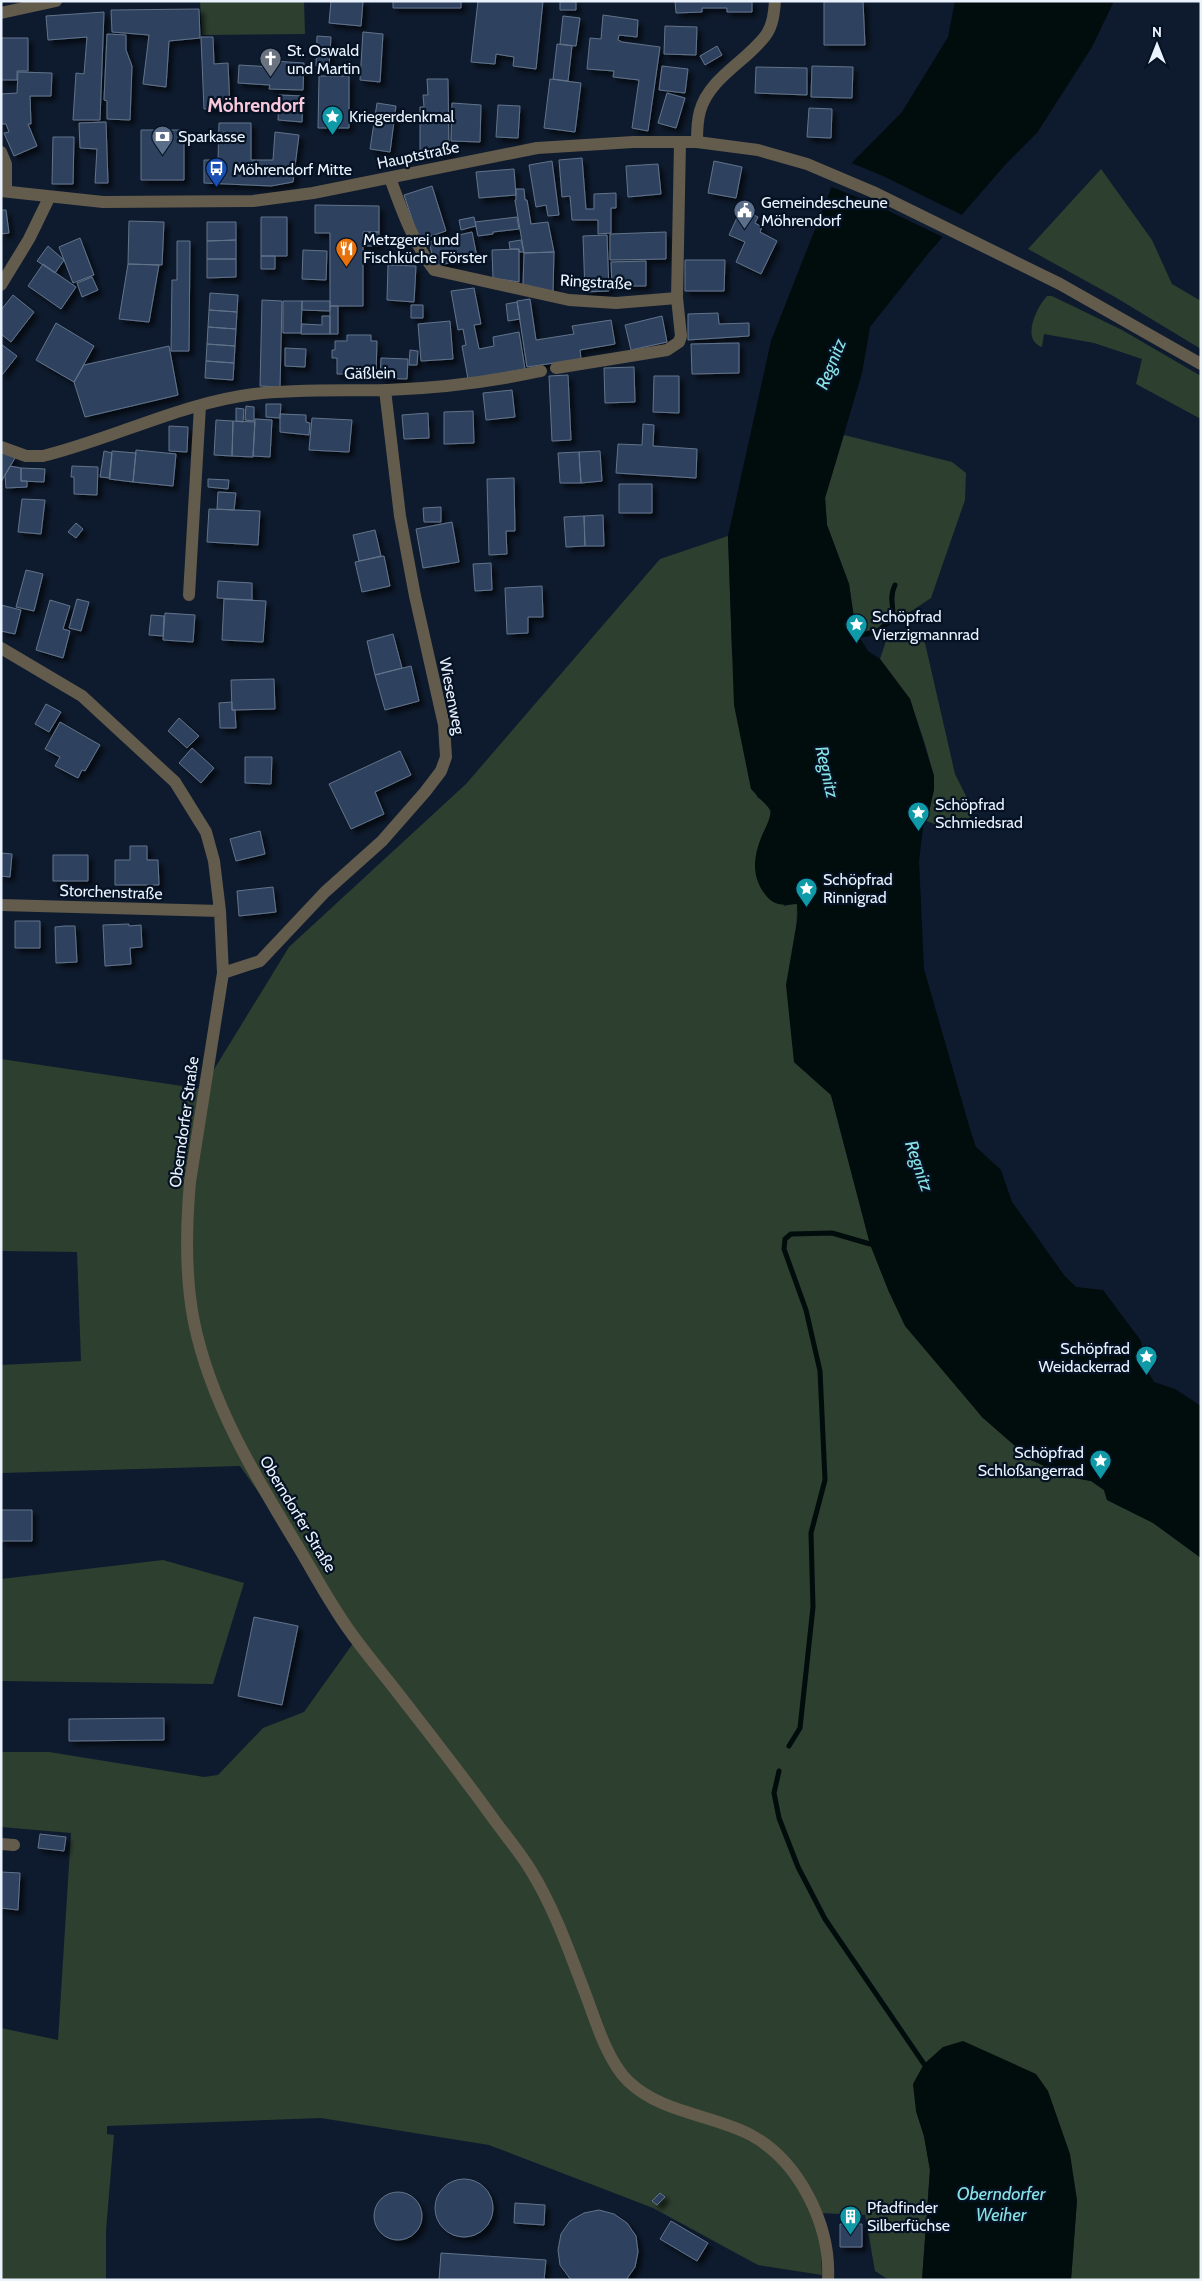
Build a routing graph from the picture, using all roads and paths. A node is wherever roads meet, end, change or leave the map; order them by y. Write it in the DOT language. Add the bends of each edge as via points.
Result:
graph roads {
  1 [pos="56,1"];
  2 [pos="775,1"];
  3 [pos="1,13"];
  4 [pos="680,142"];
  5 [pos="697,142"];
  6 [pos="3,160"];
  7 [pos="390,178"];
  8 [pos="4,191"];
  9 [pos="49,198"];
  10 [pos="1,285"];
  11 [pos="677,298"];
  12 [pos="1201,364"];
  13 [pos="556,368"];
  14 [pos="541,371"];
  15 [pos="386,390"];
  16 [pos="200,406"];
  17 [pos="1,447"];
  18 [pos="189,595"];
  19 [pos="1,648"];
  20 [pos="1,905"];
  21 [pos="220,911"];
  22 [pos="223,973"];
  23 [pos="828,2280"];
  1 -- 3 [label="street"];
  2 -- 5 [label="street" via="773,20 766,34 705,99 700,110"];
  4 -- 5 [label="street, Hauptstraße"];
  4 -- 7 [label="street, Hauptstraße" via="537,148"];
  4 -- 11 [label="street"];
  5 -- 12 [label="street, Hauptstraße" via="758,150 837,175 1021,264"];
  6 -- 8 [label="street"];
  7 -- 9 [label="street, Hauptstraße" via="313,194 254,201 138,203"];
  7 -- 11 [label="street, Ringstraße" via="405,220 434,270 569,300 616,303"];
  8 -- 9 [label="street, Hauptstraße"];
  9 -- 10 [label="street" via="29,240"];
  11 -- 13 [label="street" via="681,336 674,347"];
  14 -- 15 [label="street, Gäßlein" via="456,386"];
  15 -- 16 [label="street, Gäßlein" via="274,392"];
  15 -- 22 [label="street, Wiesenweg" via="400,516 444,725 446,757 441,771 426,792 382,841 324,892 260,960"];
  16 -- 17 [label="street, Gäßlein" via="43,456 26,456"];
  16 -- 18 [label="street"];
  19 -- 21 [label="street, Oberndorfer Straße" via="82,696 175,782 206,832 214,861"];
  20 -- 21 [label="street, Storchenstraße"];
  21 -- 22 [label="street, Oberndorfer Straße"];
  22 -- 23 [label="street, Oberndorfer Straße" via="188,1211 193,1318 203,1358 222,1409 260,1485 349,1630 463,1776 530,1869 568,1949 604,2045 627,2080 669,2106 750,2134 774,2151 800,2183 816,2212 826,2249"];
}
